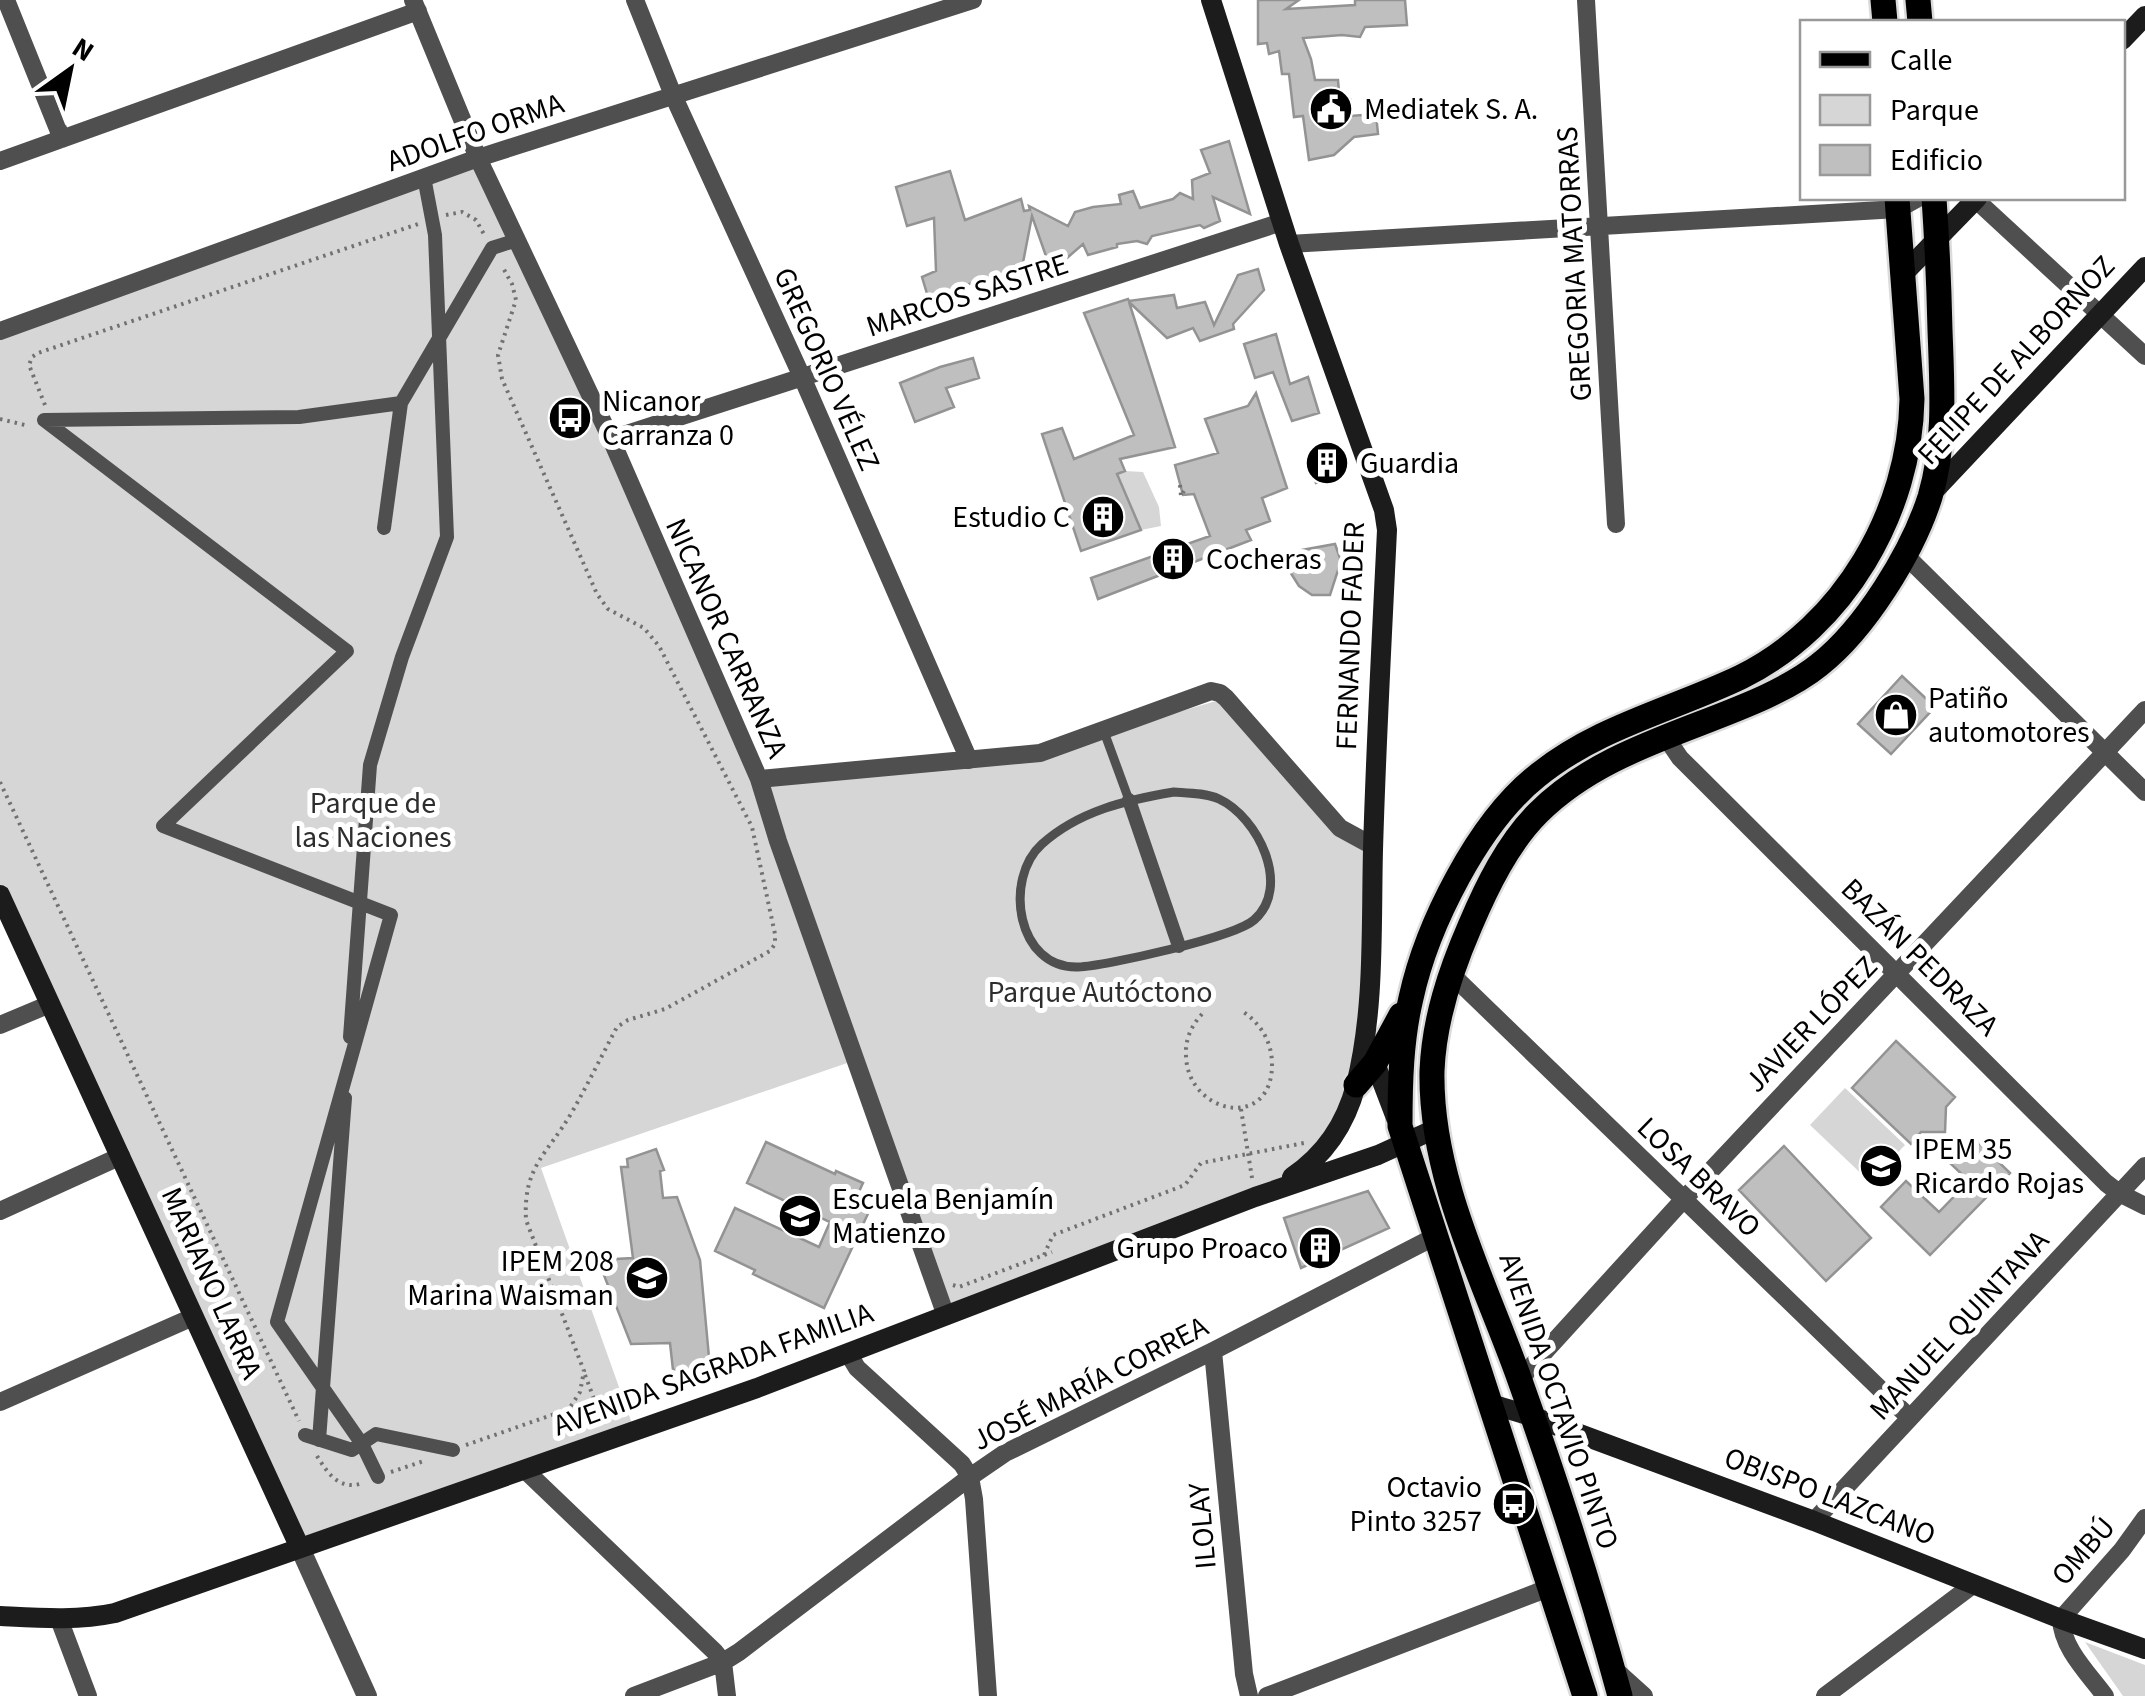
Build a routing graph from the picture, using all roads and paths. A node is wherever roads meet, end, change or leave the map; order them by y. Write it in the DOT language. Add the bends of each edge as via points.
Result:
graph roads {
  1 [pos="6,0"];
  2 [pos="634,0"];
  3 [pos="973,0"];
  4 [pos="1211,0"];
  5 [pos="1586,0"];
  6 [pos="416,6"];
  7 [pos="2145,16"];
  8 [pos="2125,37"];
  9 [pos="672,95"];
  10 [pos="62,139"];
  11 [pos="478,158"];
  12 [pos="0,161"];
  13 [pos="424,177"];
  14 [pos="1934,200"];
  15 [pos="1974,200"];
  16 [pos="1978,200"];
  17 [pos="1904,201"];
  18 [pos="432,219"];
  19 [pos="1282,222"];
  20 [pos="1600,225"];
  21 [pos="1937,238"];
  22 [pos="517,240"];
  23 [pos="1289,244"];
  24 [pos="492,248"];
  25 [pos="2145,267"];
  26 [pos="1904,274"];
  27 [pos="2101,314"];
  28 [pos="0,331"];
  29 [pos="439,338"];
  30 [pos="2145,356"];
  31 [pos="802,377"];
  32 [pos="401,402"];
  33 [pos="0,419"];
  34 [pos="44,420"];
  35 [pos="611,439"];
  36 [pos="1180,484"];
  37 [pos="1184,491"];
  38 [pos="1930,495"];
  39 [pos="1616,524"];
  40 [pos="384,528"];
  41 [pos="1905,555"];
  42 [pos="2145,710"];
  43 [pos="1103,730"];
  44 [pos="1665,736"];
  45 [pos="2104,754"];
  46 [pos="969,760"];
  47 [pos="759,779"];
  48 [pos="0,782"];
  49 [pos="2145,792"];
  50 [pos="1129,800"];
  51 [pos="1373,846"];
  52 [pos="0,896"];
  53 [pos="360,903"];
  54 [pos="1179,946"];
  55 [pos="1451,974"];
  56 [pos="1898,974"];
  57 [pos="1370,979"];
  58 [pos="1411,997"];
  59 [pos="50,1004"];
  60 [pos="1242,1011"];
  61 [pos="1202,1014"];
  62 [pos="0,1026"];
  63 [pos="1375,1062"];
  64 [pos="348,1067"];
  65 [pos="1356,1086"];
  66 [pos="1240,1108"];
  67 [pos="1436,1129"];
  68 [pos="1402,1135"];
  69 [pos="1304,1151"];
  70 [pos="1248,1154"];
  71 [pos="122,1156"];
  72 [pos="2145,1166"];
  73 [pos="2119,1194"];
  74 [pos="1256,1197"];
  75 [pos="1682,1200"];
  76 [pos="2145,1206"];
  77 [pos="0,1211"];
  78 [pos="1434,1236"];
  79 [pos="1062,1248"];
  80 [pos="1044,1255"];
  81 [pos="947,1282"];
  82 [pos="946,1316"];
  83 [pos="193,1317"];
  84 [pos="1214,1351"];
  85 [pos="848,1353"];
  86 [pos="584,1371"];
  87 [pos="1520,1379"];
  88 [pos="323,1388"];
  89 [pos="0,1402"];
  90 [pos="1491,1404"];
  91 [pos="568,1408"];
  92 [pos="1532,1416"];
  93 [pos="1910,1418"];
  94 [pos="312,1438"];
  95 [pos="362,1444"];
  96 [pos="453,1450"];
  97 [pos="524,1470"];
  98 [pos="378,1477"];
  99 [pos="970,1477"];
  100 [pos="2145,1518"];
  101 [pos="1814,1521"];
  102 [pos="300,1548"];
  103 [pos="1974,1584"];
  104 [pos="1551,1586"];
  105 [pos="0,1616"];
  106 [pos="59,1619"];
  107 [pos="2061,1619"];
  108 [pos="2145,1649"];
  109 [pos="722,1662"];
  110 [pos="1612,1667"];
  111 [pos="88,1696"];
  112 [pos="367,1696"];
  113 [pos="634,1696"];
  114 [pos="727,1696"];
  115 [pos="988,1696"];
  116 [pos="1249,1696"];
  117 [pos="1267,1696"];
  118 [pos="1585,1696"];
  119 [pos="1620,1696"];
  120 [pos="1644,1696"];
  121 [pos="1825,1696"];
  122 [pos="2105,1696"];
  1 -- 10 [label="street"];
  2 -- 9 [label="street, GREGORIO VÉLEZ"];
  3 -- 9 [label="street, ADOLFO ORMA"];
  4 -- 19 [label="main road, FERNANDO FADER"];
  5 -- 20 [label="street, GREGORIA MATORRAS"];
  6 -- 10 [label="street"];
  6 -- 11 [label="street, NICANOR CARRANZA"];
  7 -- 8 [label="main road"];
  9 -- 11 [label="street, ADOLFO ORMA"];
  9 -- 31 [label="street, GREGORIO VÉLEZ"];
  10 -- 12 [label="street"];
  11 -- 13 [label="street, ADOLFO ORMA"];
  11 -- 22 [label="street, NICANOR CARRANZA"];
  13 -- 18 [label="street"];
  13 -- 28 [label="street, ADOLFO ORMA"];
  14 -- 21 [label="main road, AVENIDA OCTAVIO PINTO"];
  15 -- 21 [label="main road"];
  16 -- 27 [label="street"];
  17 -- 20 [label="street"];
  17 -- 26 [label="main road"];
  18 -- 24 [label="path" via="462,212 476,220"];
  18 -- 29 [label="street"];
  18 -- 34 [label="path" via="38,353 29,365"];
  19 -- 23 [label="main road, FERNANDO FADER"];
  19 -- 31 [label="street, MARCOS SASTRE"];
  20 -- 23 [label="street"];
  20 -- 39 [label="street, GREGORIA MATORRAS"];
  21 -- 26 [label="main road"];
  21 -- 38 [label="main road, AVENIDA OCTAVIO PINTO" via="1942,418"];
  22 -- 24 [label="street"];
  22 -- 35 [label="street, NICANOR CARRANZA"];
  23 -- 51 [label="main road, FERNANDO FADER" via="1387,530"];
  24 -- 29 [label="street"];
  24 -- 86 [label="path" via="516,300 498,355 502,379 597,594 660,646 752,827 775,934 770,952 617,1027 534,1166 526,1220"];
  25 -- 27 [label="main road, FELIPE DE ALBORNOZ"];
  26 -- 58 [label="main road" via="1912,400 1908,450 1890,512 1859,570 1804,634 1765,663 1595,738 1515,794 1457,882"];
  27 -- 30 [label="street"];
  27 -- 38 [label="main road, FELIPE DE ALBORNOZ"];
  29 -- 32 [label="street"];
  29 -- 53 [label="street" via="446,537 370,765"];
  31 -- 35 [label="street, MARCOS SASTRE"];
  31 -- 46 [label="street, GREGORIO VÉLEZ"];
  32 -- 34 [label="street" via="298,418"];
  32 -- 40 [label="street"];
  33 -- 34 [label="path" via="33,427"];
  34 -- 53 [label="street" via="347,651 162,826"];
  35 -- 47 [label="street, NICANOR CARRANZA"];
  36 -- 37 [label="path" via="1181,496"];
  38 -- 41 [label="main road, AVENIDA OCTAVIO PINTO"];
  41 -- 44 [label="main road, AVENIDA OCTAVIO PINTO" via="1821,664 1786,687"];
  41 -- 45 [label="street"];
  42 -- 45 [label="street, JAVIER LÓPEZ"];
  43 -- 46 [label="street" via="1040,753"];
  43 -- 50 [label="lane"];
  43 -- 51 [label="street" via="1220,692 1340,828"];
  44 -- 55 [label="main road, AVENIDA OCTAVIO PINTO" via="1579,781 1538,813 1504,857"];
  44 -- 56 [label="street, BAZÁN PEDRAZA"];
  45 -- 49 [label="street"];
  45 -- 56 [label="street, JAVIER LÓPEZ"];
  46 -- 47 [label="street"];
  47 -- 82 [label="street, NICANOR CARRANZA"];
  48 -- 94 [label="path"];
  50 -- 54 [label="street"];
  50 -- 54 [label="lane" via="1174,792 1217,798 1234,808 1266,852 1270,887 1252,923"];
  50 -- 54 [label="lane" via="1067,824 1038,847 1021,878 1021,917 1030,941 1060,964 1078,967"];
  51 -- 57 [label="main road, FERNANDO FADER"];
  52 -- 59 [label="main road, MARIANO LARRA"];
  53 -- 64 [label="street"];
  53 -- 64 [label="street" via="391,915"];
  55 -- 67 [label="main road, AVENIDA OCTAVIO PINTO" via="1434,1049"];
  55 -- 75 [label="street, LOSA BRAVO"];
  56 -- 73 [label="street, BAZÁN PEDRAZA"];
  56 -- 75 [label="street, JAVIER LÓPEZ"];
  57 -- 63 [label="main road"];
  57 -- 65 [label="main road, FERNANDO FADER"];
  58 -- 63 [label="main road"];
  58 -- 68 [label="main road"];
  59 -- 62 [label="street"];
  59 -- 71 [label="main road, MARIANO LARRA"];
  60 -- 66 [label="path" via="1269,1042 1272,1075 1260,1100"];
  61 -- 66 [label="path" via="1186,1044 1190,1079 1213,1101"];
  63 -- 65 [label="main road"];
  63 -- 68 [label="main road"];
  64 -- 88 [label="street"];
  64 -- 88 [label="street" via="277,1322"];
  65 -- 74 [label="main road, FERNANDO FADER" via="1339,1130 1311,1164"];
  66 -- 70 [label="path"];
  67 -- 68 [label="main road, AVENIDA SAGRADA FAMILIA"];
  67 -- 87 [label="main road, AVENIDA OCTAVIO PINTO" via="1456,1210"];
  68 -- 74 [label="main road, AVENIDA SAGRADA FAMILIA"];
  68 -- 78 [label="main road"];
  69 -- 70 [label="path" via="1311,1142"];
  70 -- 74 [label="path"];
  70 -- 80 [label="path" via="1201,1163 1185,1185 1053,1235"];
  71 -- 77 [label="street"];
  71 -- 83 [label="main road, MARIANO LARRA"];
  72 -- 73 [label="street, MANUEL QUINTANA"];
  73 -- 76 [label="street, BAZÁN PEDRAZA"];
  73 -- 93 [label="street, MANUEL QUINTANA"];
  74 -- 82 [label="main road, AVENIDA SAGRADA FAMILIA"];
  75 -- 87 [label="street, JAVIER LÓPEZ"];
  75 -- 93 [label="street, LOSA BRAVO"];
  78 -- 84 [label="street, JOSÉ MARÍA CORREA"];
  78 -- 90 [label="main road"];
  79 -- 80 [label="path"];
  80 -- 81 [label="path" via="959,1287"];
  82 -- 85 [label="main road, AVENIDA SAGRADA FAMILIA"];
  83 -- 89 [label="street"];
  83 -- 102 [label="main road, MARIANO LARRA"];
  84 -- 99 [label="street, JOSÉ MARÍA CORREA"];
  84 -- 116 [label="street, ILOLAY"];
  85 -- 97 [label="main road, AVENIDA SAGRADA FAMILIA"];
  85 -- 99 [label="street"];
  86 -- 91 [label="path"];
  86 -- 91 [label="path" via="604,1426"];
  87 -- 92 [label="main road, AVENIDA OCTAVIO PINTO"];
  88 -- 94 [label="street"];
  88 -- 95 [label="street"];
  90 -- 92 [label="main road, OBISPO LAZCANO"];
  90 -- 104 [label="main road"];
  91 -- 96 [label="path"];
  92 -- 101 [label="main road, OBISPO LAZCANO"];
  92 -- 110 [label="main road, AVENIDA OCTAVIO PINTO"];
  93 -- 101 [label="street, MANUEL QUINTANA"];
  94 -- 95 [label="street" via="352,1450"];
  94 -- 98 [label="path" via="330,1477 356,1486"];
  95 -- 96 [label="street" via="376,1434"];
  95 -- 98 [label="street"];
  96 -- 98 [label="path"];
  97 -- 102 [label="main road, AVENIDA SAGRADA FAMILIA"];
  97 -- 109 [label="street"];
  99 -- 109 [label="street, JOSÉ MARÍA CORREA"];
  99 -- 115 [label="street"];
  100 -- 107 [label="street, OMBÚ"];
  101 -- 103 [label="main road, OBISPO LAZCANO"];
  102 -- 106 [label="main road, AVENIDA SAGRADA FAMILIA" via="116,1613"];
  102 -- 112 [label="street, MARIANO LARRA"];
  103 -- 107 [label="main road, OBISPO LAZCANO"];
  103 -- 121 [label="street"];
  104 -- 117 [label="street"];
  104 -- 118 [label="main road"];
  105 -- 106 [label="main road, AVENIDA SAGRADA FAMILIA"];
  106 -- 111 [label="street"];
  107 -- 108 [label="main road, OBISPO LAZCANO"];
  107 -- 122 [label="street" via="2066,1642"];
  109 -- 113 [label="street, JOSÉ MARÍA CORREA"];
  109 -- 114 [label="street"];
  110 -- 119 [label="main road, AVENIDA OCTAVIO PINTO"];
  110 -- 120 [label="street"];
}
